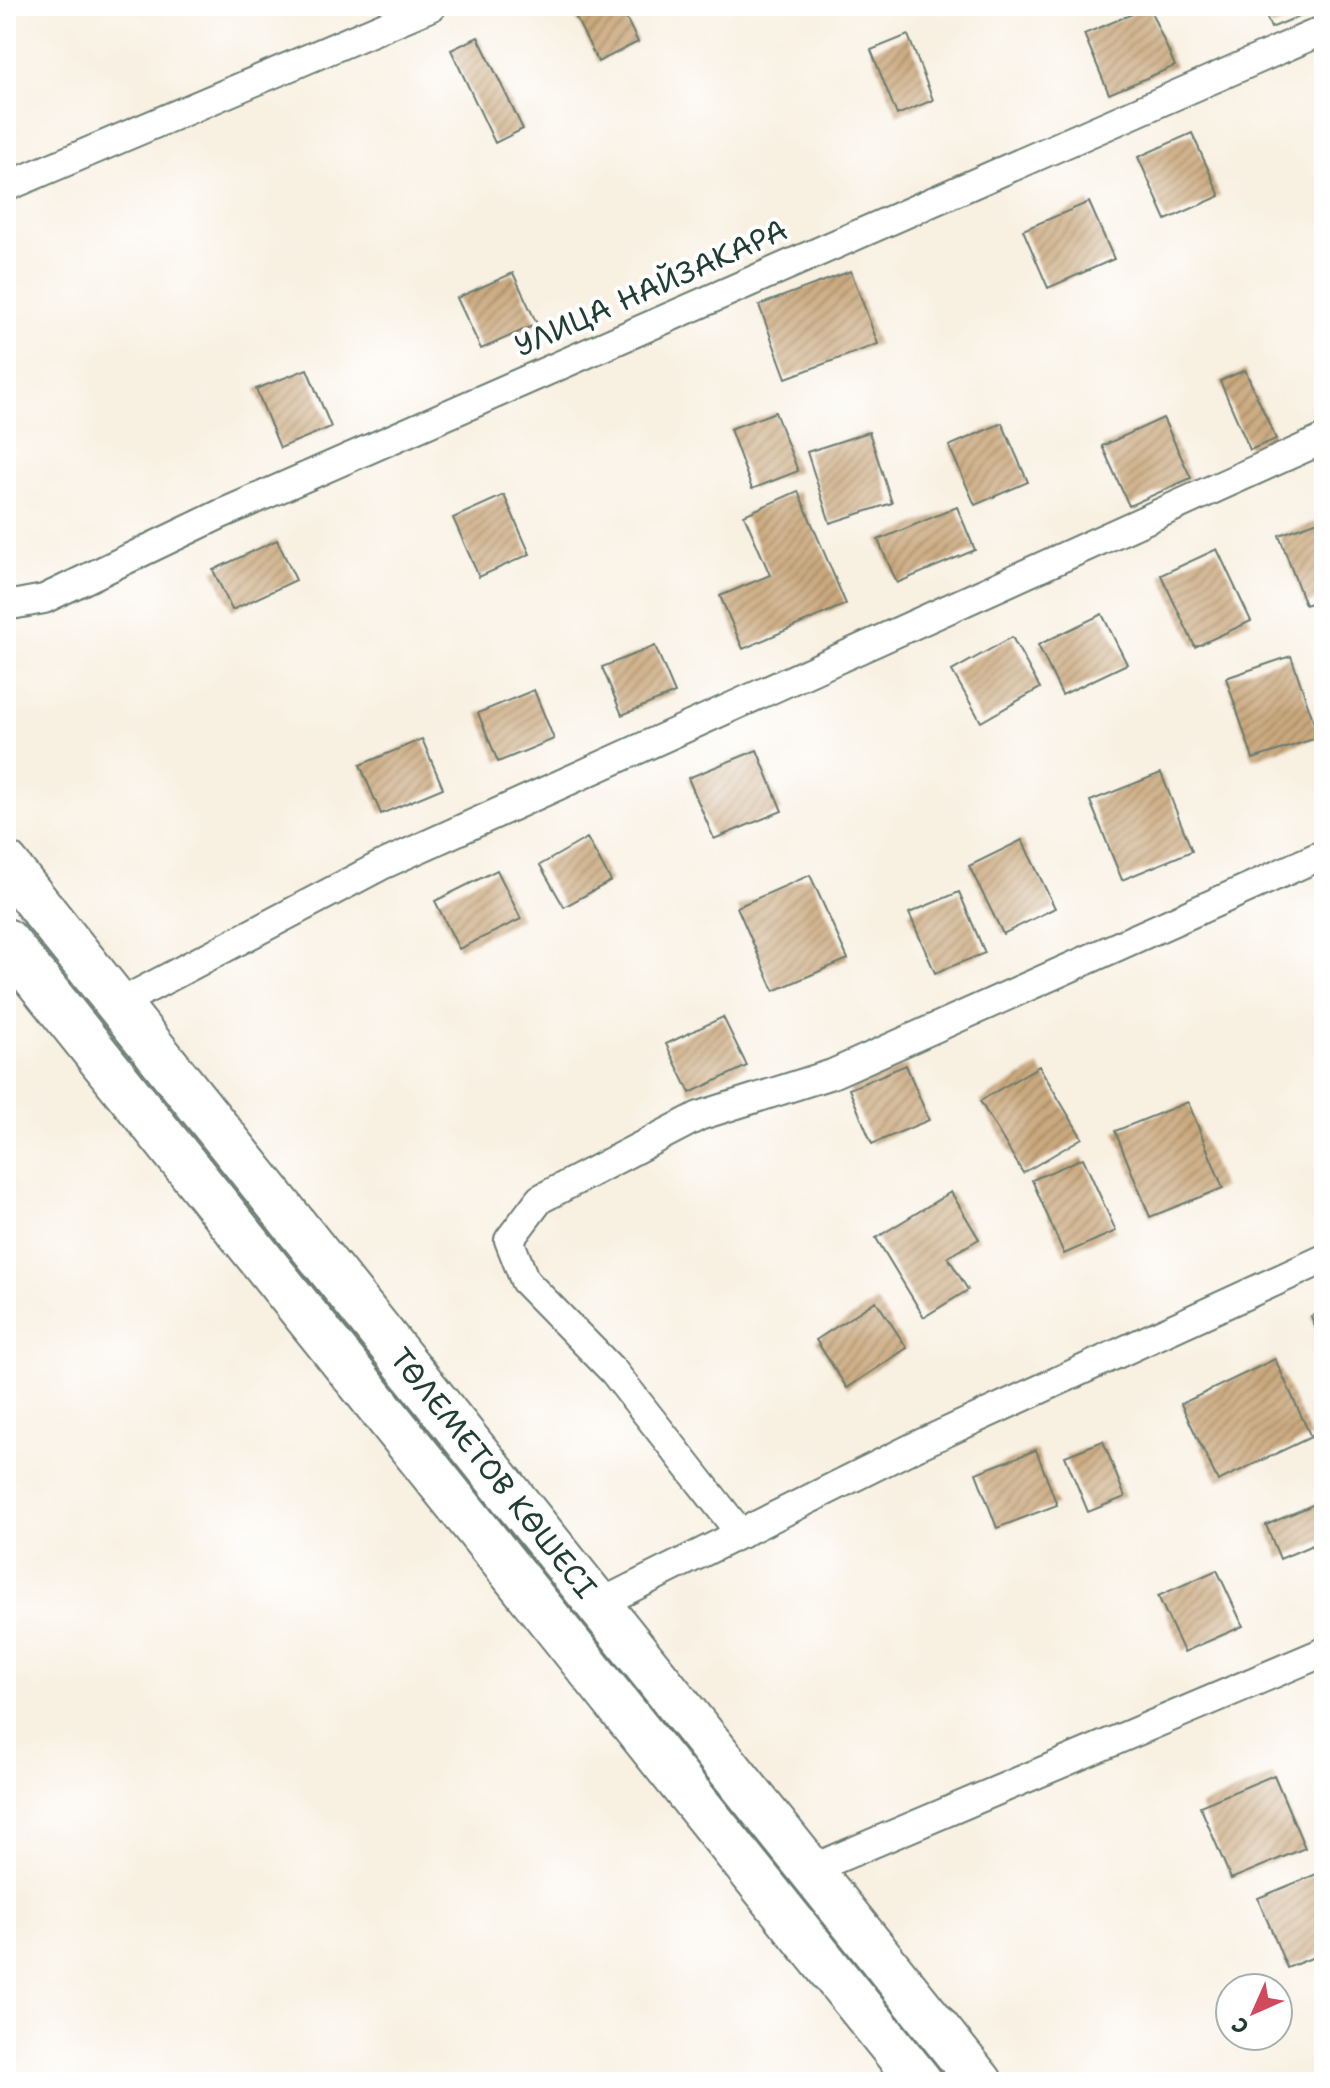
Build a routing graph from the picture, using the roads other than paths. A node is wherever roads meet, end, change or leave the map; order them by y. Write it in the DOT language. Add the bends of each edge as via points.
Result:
graph roads {
  1 [pos="432,6"];
  2 [pos="1324,30"];
  3 [pos="6,187"];
  4 [pos="1324,439"];
  5 [pos="6,606"];
  6 [pos="1324,854"];
  7 [pos="6,864"];
  8 [pos="6,941"];
  9 [pos="118,1004"];
  10 [pos="1324,1259"];
  11 [pos="741,1534"];
  12 [pos="599,1604"];
  13 [pos="1324,1652"];
  14 [pos="812,1869"];
  15 [pos="920,2082"];
  16 [pos="980,2082"];
  1 -- 3 [label="street"];
  2 -- 5 [label="street, УЛИЦА НАЙЗАКАРА" via="221,514 44,599"];
  4 -- 9 [label="street" via="380,866"];
  6 -- 11 [label="street" via="832,1074 699,1116 540,1199 509,1240 525,1281 614,1372"];
  7 -- 9 [label="main road, ТӨЛЕМЕТОВ КӨШЕСІ"];
  8 -- 15 [label="main road, ТӨЛЕМЕТОВ КӨШЕСІ"];
  9 -- 12 [label="main road, ТӨЛЕМЕТОВ КӨШЕСІ"];
  10 -- 11 [label="street" via="916,1446"];
  11 -- 12 [label="street"];
  12 -- 14 [label="main road, ТӨЛЕМЕТОВ КӨШЕСІ"];
  13 -- 14 [label="street"];
  14 -- 16 [label="main road, ТӨЛЕМЕТОВ КӨШЕСІ"];
}
